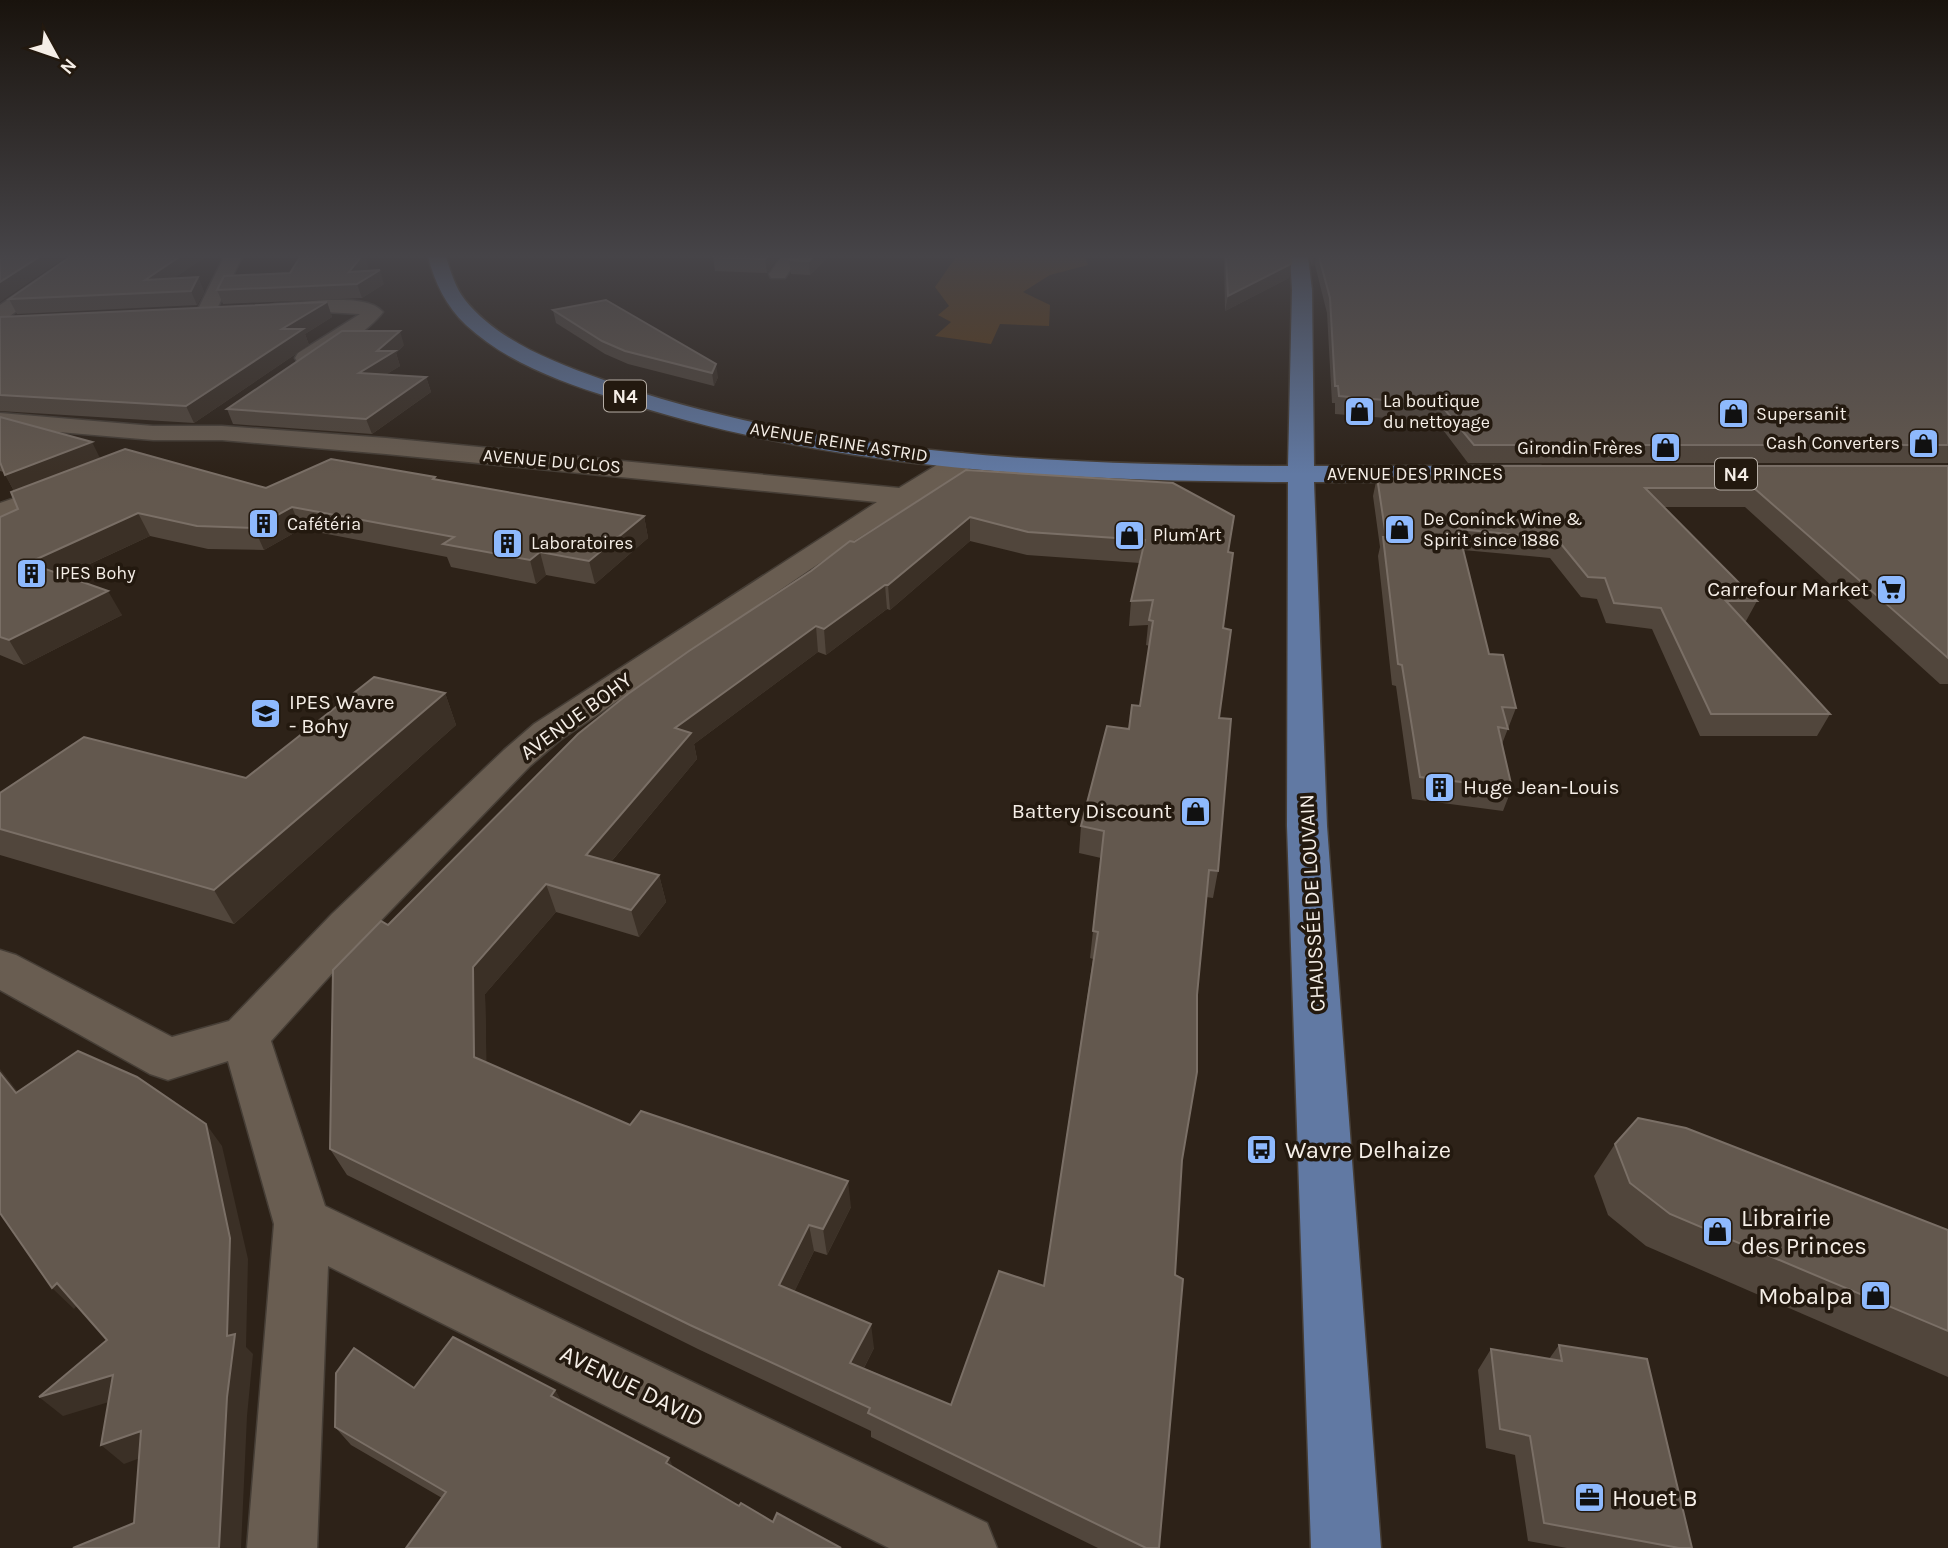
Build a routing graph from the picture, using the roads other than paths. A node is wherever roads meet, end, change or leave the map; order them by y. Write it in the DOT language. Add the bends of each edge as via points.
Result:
graph roads {
  1 [pos="352,329"];
  2 [pos="485,329"];
  3 [pos="1303,329"];
  4 [pos="290,370"];
  5 [pos="233,411"];
  6 [pos="0,420"];
  7 [pos="198,434"];
  8 [pos="147,456"];
  9 [pos="962,461"];
  10 [pos="1560,474"];
  11 [pos="1303,475"];
  12 [pos="86,480"];
  13 [pos="904,496"];
  14 [pos="0,513"];
  15 [pos="0,968"];
  16 [pos="245,1036"];
  17 [pos="302,1224"];
  18 [pos="282,1548"];
  19 [pos="962,1548"];
  20 [pos="1346,1548"];
  1 -- 4 [label="street"];
  2 -- 9 [label="main road, AVENUE REINE ASTRID / N4" via="538,363 626,397 725,423 864,450"];
  3 -- 11 [label="main road, CHAUSSÉE DE LOUVAIN"];
  5 -- 7 [label="street"];
  6 -- 7 [label="street, AVENUE DU CLOS"];
  7 -- 8 [label="street"];
  7 -- 13 [label="street, AVENUE DU CLOS" via="590,464"];
  9 -- 11 [label="main road, AVENUE REINE ASTRID / N4" via="1086,471"];
  9 -- 13 [label="street, AVENUE BOHY"];
  10 -- 11 [label="main road, AVENUE DES PRINCES / N4"];
  11 -- 20 [label="main road, CHAUSSÉE DE LOUVAIN" via="1307,826"];
  12 -- 14 [label="street"];
  13 -- 16 [label="street, AVENUE BOHY" via="547,732 348,926"];
  15 -- 16 [label="street" via="168,1059"];
  16 -- 17 [label="street"];
  17 -- 18 [label="street"];
  17 -- 19 [label="street, AVENUE DAVID"];
}
